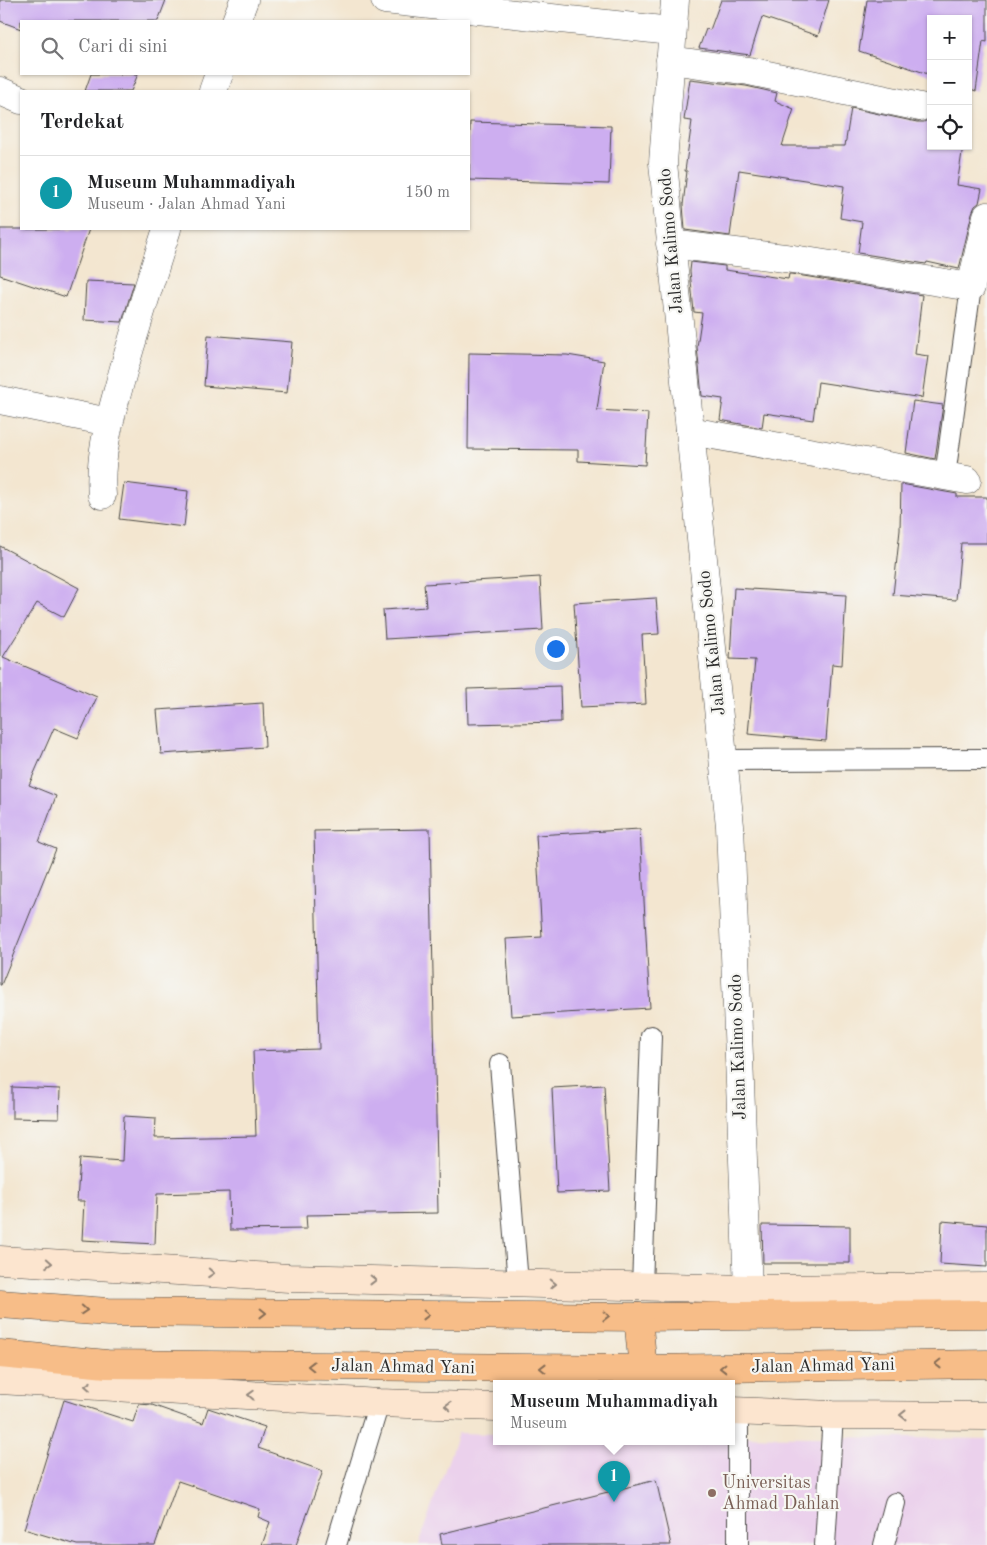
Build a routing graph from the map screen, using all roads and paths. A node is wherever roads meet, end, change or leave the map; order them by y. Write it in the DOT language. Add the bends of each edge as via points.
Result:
graph roads {
  1 [pos="244,0"];
  2 [pos="385,0"];
  3 [pos="675,0"];
  4 [pos="236,20"];
  5 [pos="672,31"];
  6 [pos="670,60"];
  7 [pos="219,75"];
  8 [pos="213,90"];
  9 [pos="0,91"];
  10 [pos="20,100"];
  11 [pos="920,107"];
  12 [pos="987,216"];
  13 [pos="167,230"];
  14 [pos="670,244"];
  15 [pos="971,287"];
  16 [pos="0,400"];
  17 [pos="109,422"];
  18 [pos="690,431"];
  19 [pos="956,478"];
  20 [pos="102,495"];
  21 [pos="987,759"];
  22 [pos="723,760"];
  23 [pos="651,1036"];
  24 [pos="500,1064"];
  25 [pos="0,1260"];
  26 [pos="518,1283"];
  27 [pos="642,1286"];
  28 [pos="987,1287"];
  29 [pos="748,1288"];
  30 [pos="0,1304"];
  31 [pos="987,1314"];
  32 [pos="638,1317"];
  33 [pos="0,1354"];
  34 [pos="987,1364"];
  35 [pos="643,1369"];
  36 [pos="0,1380"];
  37 [pos="379,1403"];
  38 [pos="493,1407"];
  39 [pos="735,1411"];
  40 [pos="832,1415"];
  41 [pos="987,1416"];
  42 [pos="895,1503"];
  43 [pos="336,1545"];
  44 [pos="738,1545"];
  45 [pos="825,1545"];
  46 [pos="884,1545"];
  1 -- 4 [label="street"];
  2 -- 5 [label="street"];
  3 -- 5 [label="street, Jalan Kalimo Sodo"];
  5 -- 6 [label="street, Jalan Kalimo Sodo"];
  6 -- 11 [label="street" via="749,71"];
  6 -- 14 [label="street, Jalan Kalimo Sodo" via="663,163"];
  7 -- 8 [label="street"];
  9 -- 10 [label="street"];
  12 -- 15 [label="street"];
  13 -- 17 [label="street"];
  14 -- 15 [label="street" via="793,259"];
  14 -- 18 [label="street, Jalan Kalimo Sodo"];
  15 -- 19 [label="lane"];
  16 -- 17 [label="street"];
  17 -- 20 [label="street" via="100,478"];
  18 -- 19 [label="street"];
  18 -- 22 [label="street, Jalan Kalimo Sodo"];
  21 -- 22 [label="lane"];
  22 -- 29 [label="street, Jalan Kalimo Sodo" via="730,826"];
  23 -- 27 [label="lane"];
  24 -- 26 [label="lane"];
  25 -- 26 [label="street, one-way" via="289,1278"];
  26 -- 27 [label="street, one-way"];
  27 -- 29 [label="street"];
  28 -- 29 [label="street"];
  30 -- 32 [label="highway, one-way" via="108,1312"];
  31 -- 32 [label="highway"];
  32 -- 35 [label="highway"];
  35 -- 33 [label="highway, Jalan Ahmad Yani, one-way" via="107,1364"];
  34 -- 35 [label="highway, Jalan Ahmad Yani, one-way"];
  37 -- 36 [label="street, one-way"];
  38 -- 37 [label="street, one-way"];
  37 -- 43 [label="lane"];
  39 -- 40 [label="street"];
  39 -- 44 [label="lane"];
  41 -- 40 [label="street, one-way"];
  40 -- 45 [label="lane"];
  42 -- 46 [label="lane"];
}
